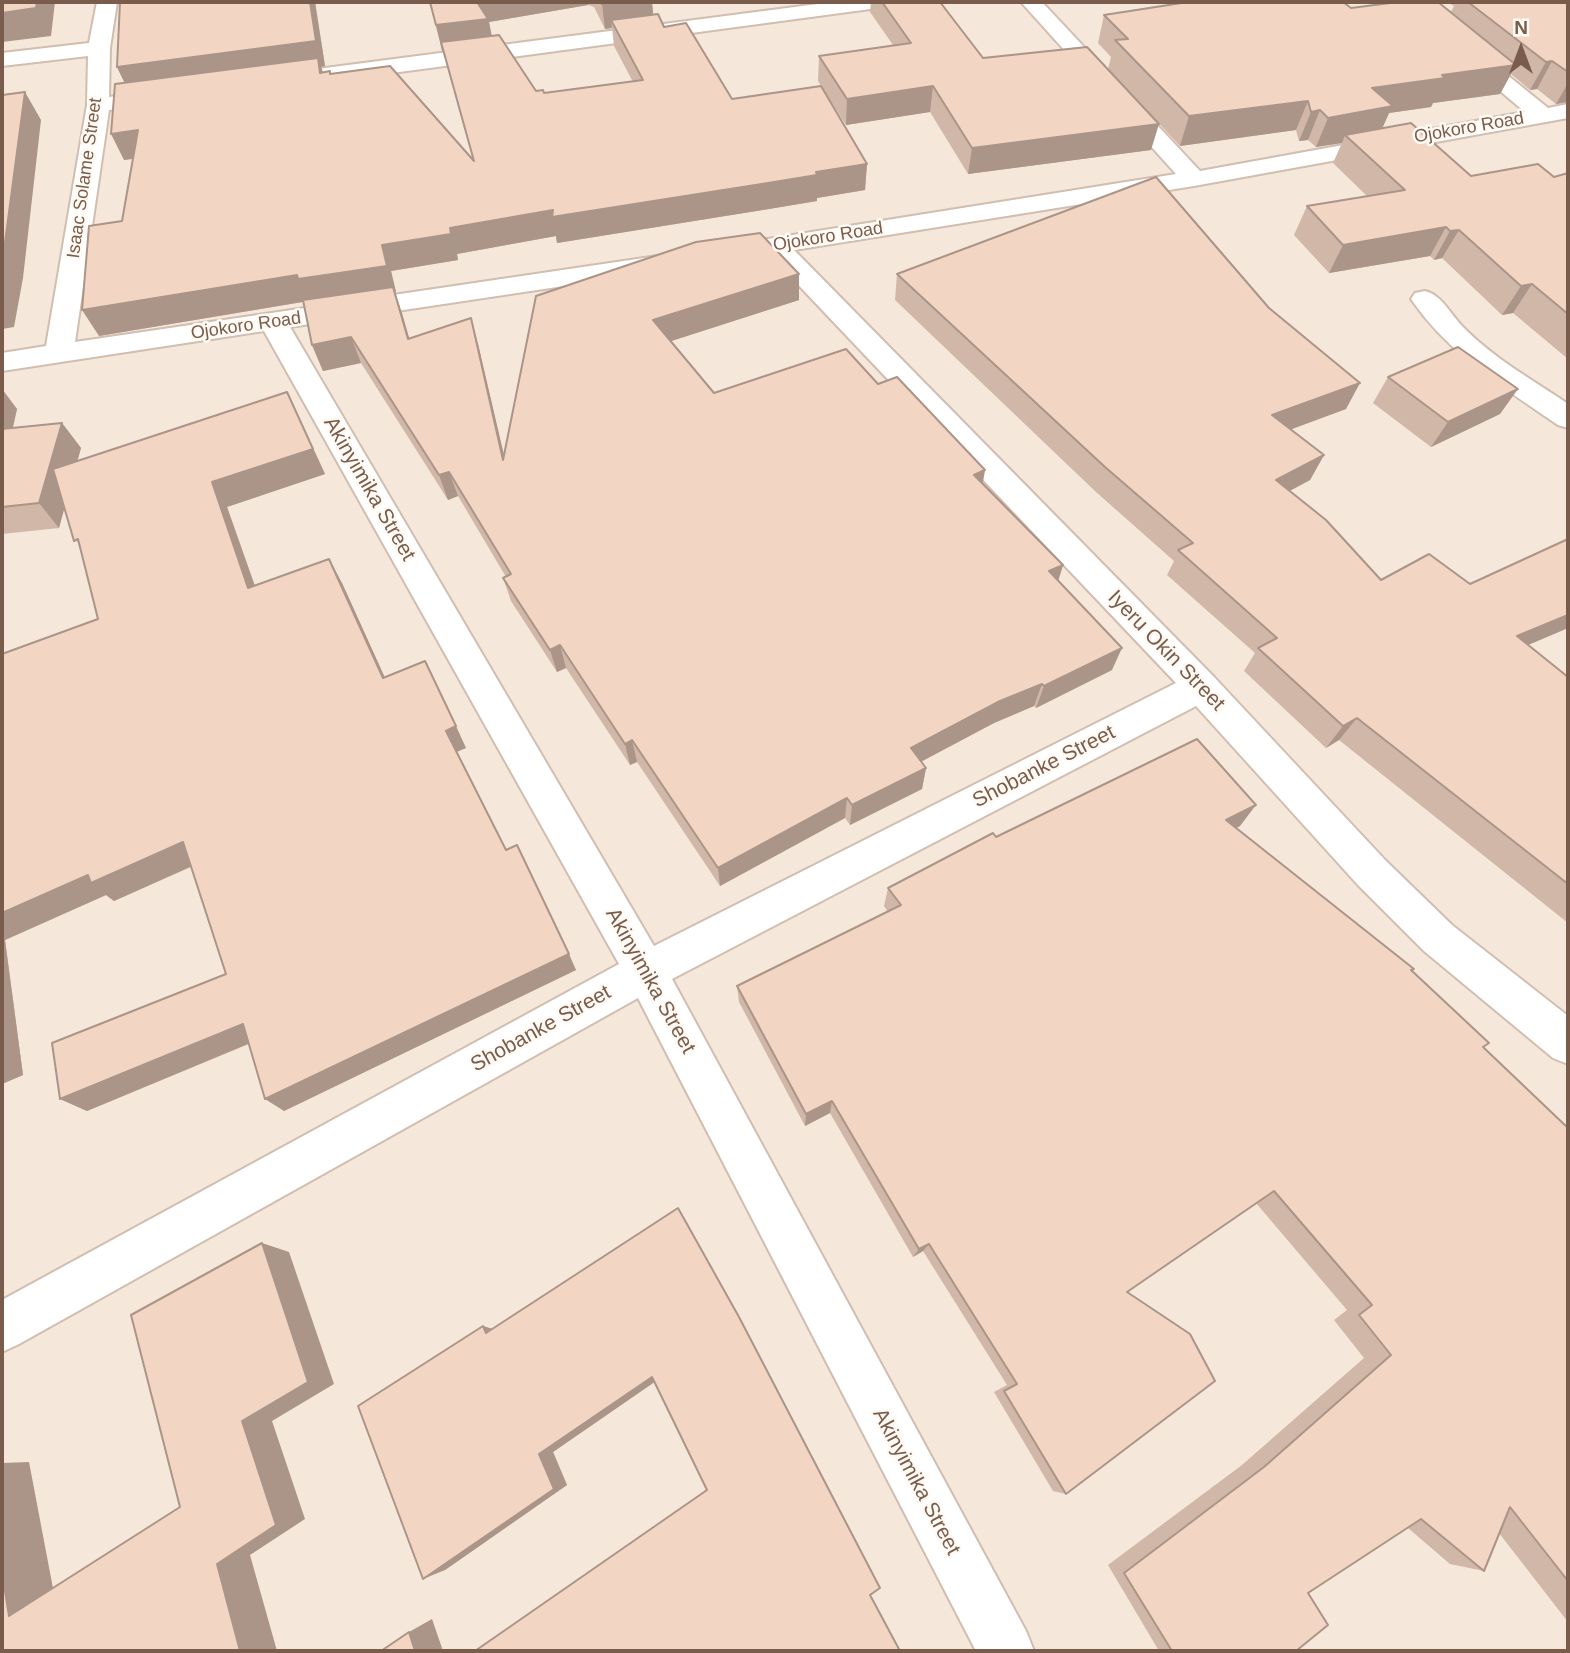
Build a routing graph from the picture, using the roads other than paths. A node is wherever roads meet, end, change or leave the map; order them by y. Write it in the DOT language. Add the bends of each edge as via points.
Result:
graph roads {
  1 [pos="107,2"];
  2 [pos="878,2"];
  3 [pos="1031,2"];
  4 [pos="1405,2"];
  5 [pos="99,48"];
  6 [pos="2,59"];
  7 [pos="303,78"];
  8 [pos="180,94"];
  9 [pos="98,105"];
  10 [pos="1556,113"];
  11 [pos="1194,179"];
  12 [pos="776,246"];
  13 [pos="1425,299"];
  14 [pos="273,322"];
  15 [pos="58,353"];
  16 [pos="2,362"];
  17 [pos="1568,418"];
  18 [pos="1201,687"];
  19 [pos="646,971"];
  20 [pos="1568,1043"];
  21 [pos="2,1327"];
  22 [pos="1006,1651"];
  1 -- 5 [label="street, Isaac Solame Street"];
  2 -- 7 [label="street"];
  3 -- 11 [label="street"];
  4 -- 10 [label="street"];
  5 -- 6 [label="street"];
  5 -- 9 [label="street, Isaac Solame Street"];
  8 -- 9 [label="street"];
  9 -- 15 [label="street, Isaac Solame Street"];
  10 -- 11 [label="street, Ojokoro Road"];
  11 -- 12 [label="street, Ojokoro Road"];
  12 -- 14 [label="street, Ojokoro Road"];
  12 -- 18 [label="street, Iyeru Okin Street"];
  13 -- 17 [label="street" via="1484,360"];
  14 -- 15 [label="street, Ojokoro Road"];
  14 -- 19 [label="street, Akinyimika Street"];
  15 -- 16 [label="street, Ojokoro Road"];
  18 -- 19 [label="street, Shobanke Street"];
  18 -- 20 [label="street, Iyeru Okin Street" via="1438,938"];
  19 -- 21 [label="street, Shobanke Street"];
  19 -- 22 [label="street, Akinyimika Street"];
}
